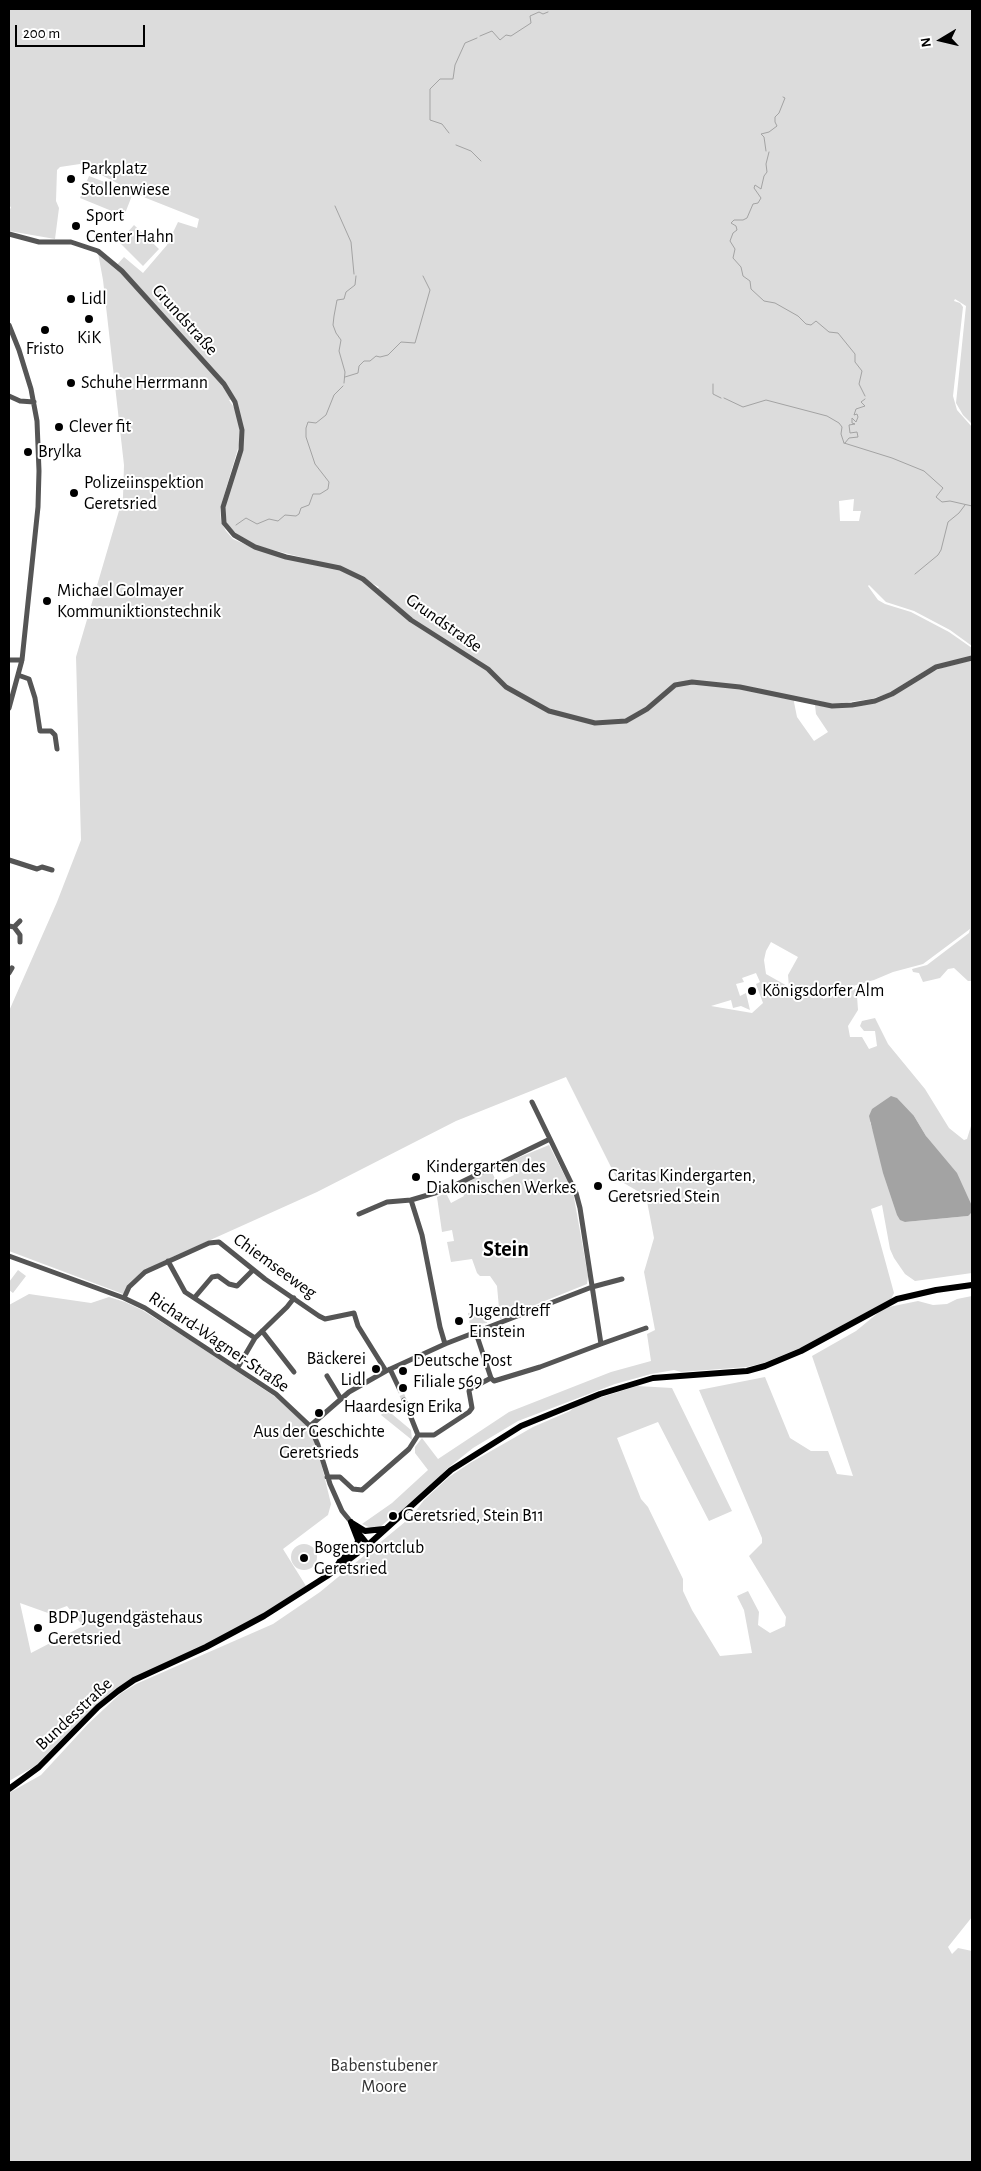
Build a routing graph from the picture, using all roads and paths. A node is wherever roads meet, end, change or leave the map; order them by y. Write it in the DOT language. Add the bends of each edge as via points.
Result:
graph roads {
  1 [pos="9,234"];
  2 [pos="9,325"];
  3 [pos="9,396"];
  4 [pos="34,402"];
  5 [pos="972,658"];
  6 [pos="9,660"];
  7 [pos="22,660"];
  8 [pos="18,675"];
  9 [pos="9,708"];
  10 [pos="57,749"];
  11 [pos="9,860"];
  12 [pos="52,870"];
  13 [pos="20,921"];
  14 [pos="11,927"];
  15 [pos="20,942"];
  16 [pos="532,1102"];
  17 [pos="550,1139"];
  18 [pos="411,1200"];
  19 [pos="359,1214"];
  20 [pos="9,1256"];
  21 [pos="168,1261"];
  22 [pos="253,1270"];
  23 [pos="622,1279"];
  24 [pos="972,1285"];
  25 [pos="592,1287"];
  26 [pos="195,1297"];
  27 [pos="124,1298"];
  28 [pos="294,1298"];
  29 [pos="646,1328"];
  30 [pos="262,1331"];
  31 [pos="476,1333"];
  32 [pos="255,1338"];
  33 [pos="445,1344"];
  34 [pos="601,1344"];
  35 [pos="238,1367"];
  36 [pos="388,1370"];
  37 [pos="294,1372"];
  38 [pos="327,1376"];
  39 [pos="491,1378"];
  40 [pos="399,1388"];
  41 [pos="341,1398"];
  42 [pos="404,1400"];
  43 [pos="310,1426"];
  44 [pos="418,1434"];
  45 [pos="327,1476"];
  46 [pos="351,1522"];
  47 [pos="388,1528"];
  48 [pos="368,1545"];
  49 [pos="334,1571"];
  50 [pos="9,1789"];
  1 -- 5 [label="street, Grundstraße" via="31,241 71,242 98,251 114,263 230,392 239,415 242,438 223,507 224,523 234,535 255,547 340,568 363,579 411,620 488,669 506,687 549,711 595,723 626,721 675,685 692,682 740,687 832,706 852,705 892,694 936,667"];
  2 -- 4 [label="street" via="28,375"];
  3 -- 4 [label="street"];
  4 -- 7 [label="street" via="39,438 39,491"];
  6 -- 7 [label="street"];
  7 -- 8 [label="street"];
  8 -- 9 [label="street"];
  8 -- 10 [label="street" via="29,679 40,730 51,731 55,735"];
  11 -- 12 [label="street" via="37,870 42,867"];
  13 -- 14 [label="street"];
  14 -- 15 [label="street" via="20,934"];
  16 -- 17 [label="street"];
  17 -- 18 [label="street" via="445,1190"];
  17 -- 25 [label="street" via="576,1193"];
  18 -- 19 [label="street" via="388,1202"];
  18 -- 33 [label="street" via="422,1235"];
  20 -- 27 [label="street, Richard-Wagner-Straße"];
  21 -- 22 [label="street, Chiemseeweg" via="215,1241"];
  21 -- 26 [label="street" via="182,1287"];
  21 -- 27 [label="street, Chiemseeweg" via="136,1279"];
  22 -- 26 [label="street" via="237,1286 218,1276 212,1277"];
  22 -- 28 [label="street, Chiemseeweg"];
  23 -- 25 [label="street"];
  24 -- 47 [label="main road, Bundesstraße" via="897,1299 801,1351 765,1366 747,1371 654,1378 609,1390 551,1412 451,1470"];
  25 -- 31 [label="street"];
  25 -- 34 [label="street"];
  26 -- 32 [label="street"];
  27 -- 35 [label="street, Richard-Wagner-Straße"];
  28 -- 30 [label="street"];
  28 -- 36 [label="street, Chiemseeweg" via="325,1319 354,1313 358,1326"];
  29 -- 34 [label="street"];
  30 -- 32 [label="street"];
  30 -- 37 [label="street"];
  31 -- 33 [label="street"];
  31 -- 39 [label="street"];
  32 -- 35 [label="street"];
  33 -- 36 [label="street"];
  34 -- 39 [label="street" via="540,1368 494,1381"];
  35 -- 43 [label="street, Richard-Wagner-Straße" via="283,1400"];
  36 -- 40 [label="street"];
  36 -- 41 [label="street"];
  38 -- 41 [label="street"];
  39 -- 44 [label="street" via="468,1391 472,1408 469,1412 434,1435"];
  41 -- 43 [label="street"];
  42 -- 44 [label="street"];
  43 -- 45 [label="street, Richard-Wagner-Straße"];
  44 -- 45 [label="street" via="408,1450 362,1490 353,1489 340,1477"];
  45 -- 46 [label="street, Richard-Wagner-Straße" via="342,1511"];
  46 -- 47 [label="main road" via="365,1531"];
  46 -- 48 [label="main road"];
  46 -- 49 [label="main road" via="358,1543 336,1564"];
  47 -- 48 [label="main road, Bundesstraße"];
  48 -- 49 [label="main road, Bundesstraße"];
  49 -- 50 [label="main road, Bundesstraße" via="264,1616 134,1680 92,1712 39,1767"];
}
